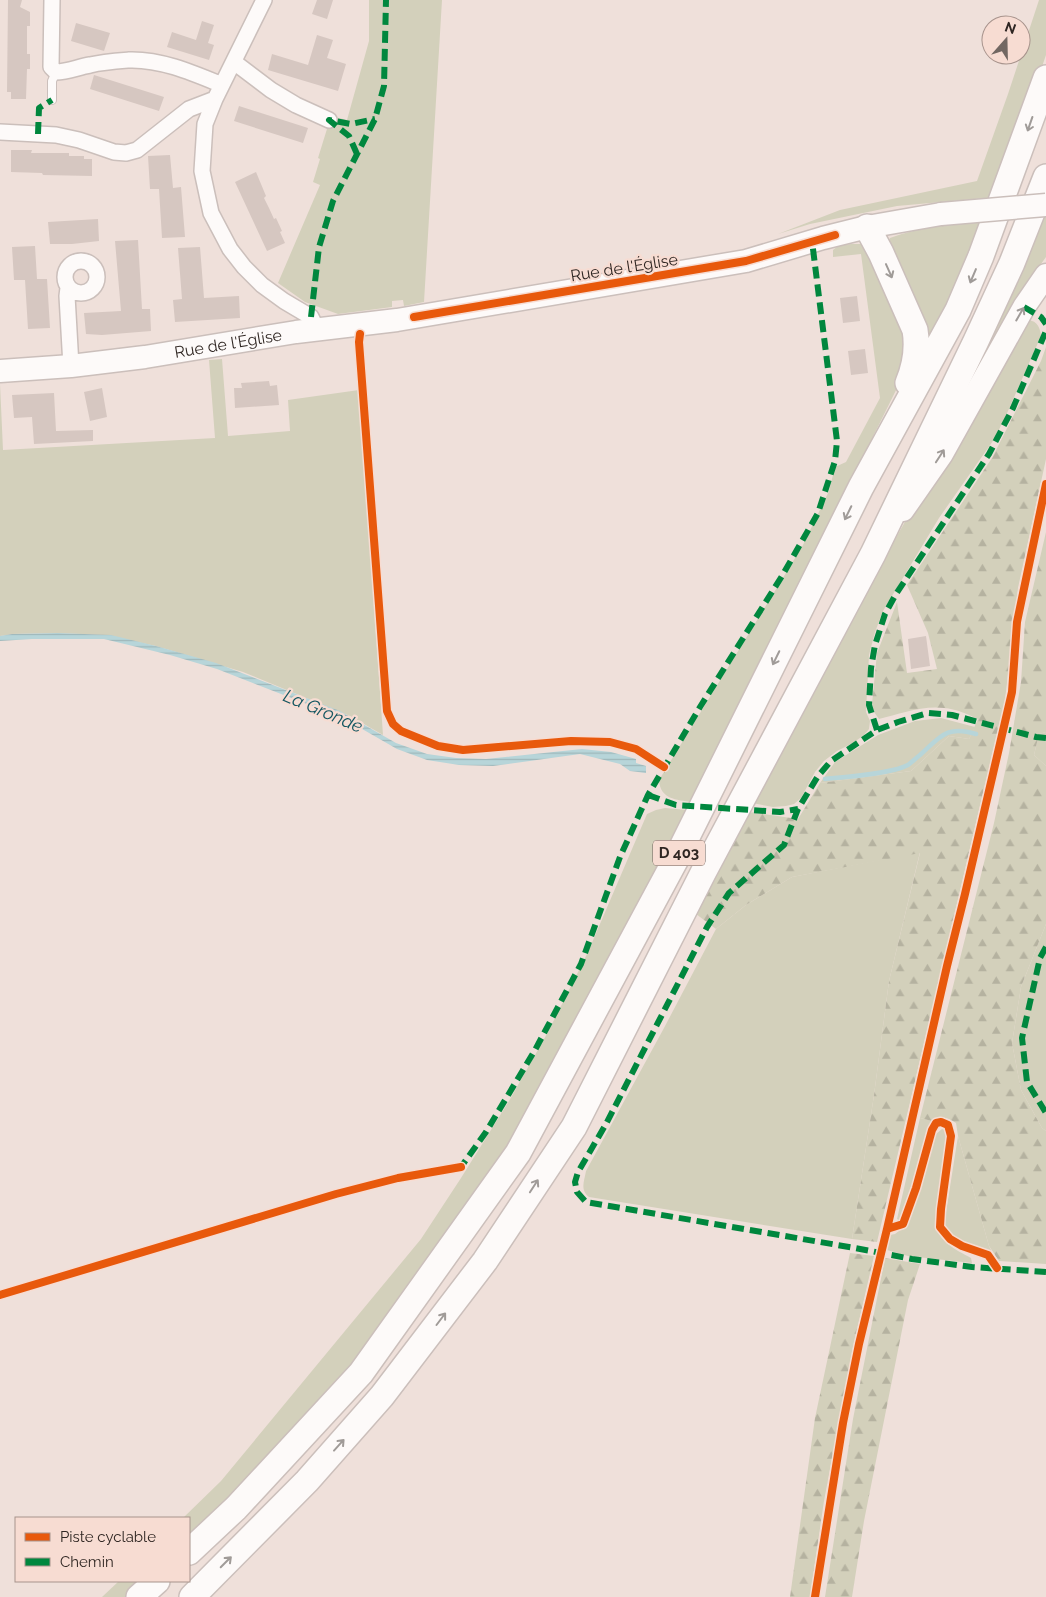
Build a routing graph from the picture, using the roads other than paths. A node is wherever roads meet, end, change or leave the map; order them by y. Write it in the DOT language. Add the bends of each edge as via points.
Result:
graph roads {
  1 [pos="52,0"];
  2 [pos="264,0"];
  3 [pos="234,62"];
  4 [pos="56,72"];
  5 [pos="1046,78"];
  6 [pos="222,85"];
  7 [pos="215,99"];
  8 [pos="52,100"];
  9 [pos="329,120"];
  10 [pos="0,132"];
  11 [pos="1046,177"];
  12 [pos="1046,205"];
  13 [pos="868,227"];
  14 [pos="1046,275"];
  15 [pos="68,288"];
  16 [pos="317,330"];
  17 [pos="71,366"];
  18 [pos="0,371"];
  19 [pos="861,487"];
  20 [pos="873,554"];
  21 [pos="190,1551"];
  22 [pos="156,1582"];
  23 [pos="139,1597"];
  24 [pos="192,1597"];
  1 -- 4 [label="street" via="51,67"];
  2 -- 3 [label="street"];
  3 -- 6 [label="street"];
  3 -- 9 [label="street" via="271,90"];
  4 -- 6 [label="street" via="130,60 183,70"];
  4 -- 8 [label="lane" via="52,81"];
  5 -- 19 [label="main road, D 403, one-way" via="958,310"];
  6 -- 7 [label="street"];
  7 -- 10 [label="street" via="189,109 137,150 126,153 56,135"];
  7 -- 16 [label="street" via="205,124 202,171 211,213 225,241 244,267 262,285 311,316"];
  11 -- 20 [label="main road, D 403" via="1012,263"];
  12 -- 13 [label="street, Rue de l'Église, bridge" via="941,214"];
  13 -- 16 [label="street, Rue de l'Église" via="746,261 397,320"];
  13 -- 19 [label="main road, one-way" via="908,312 917,343 913,371"];
  20 -- 14 [label="street, one-way" via="942,454"];
  15 -- 17 [label="street"];
  16 -- 17 [label="street, Rue de l'Église"];
  17 -- 18 [label="street, Rue de l'Église"];
  19 -- 21 [label="main road, D 403, one-way" via="676,858 518,1153 361,1374 236,1508"];
  24 -- 20 [label="main road, D 403, one-way" via="307,1481 382,1396 485,1261 574,1127 703,873"];
  22 -- 23 [label="main road"];
}
